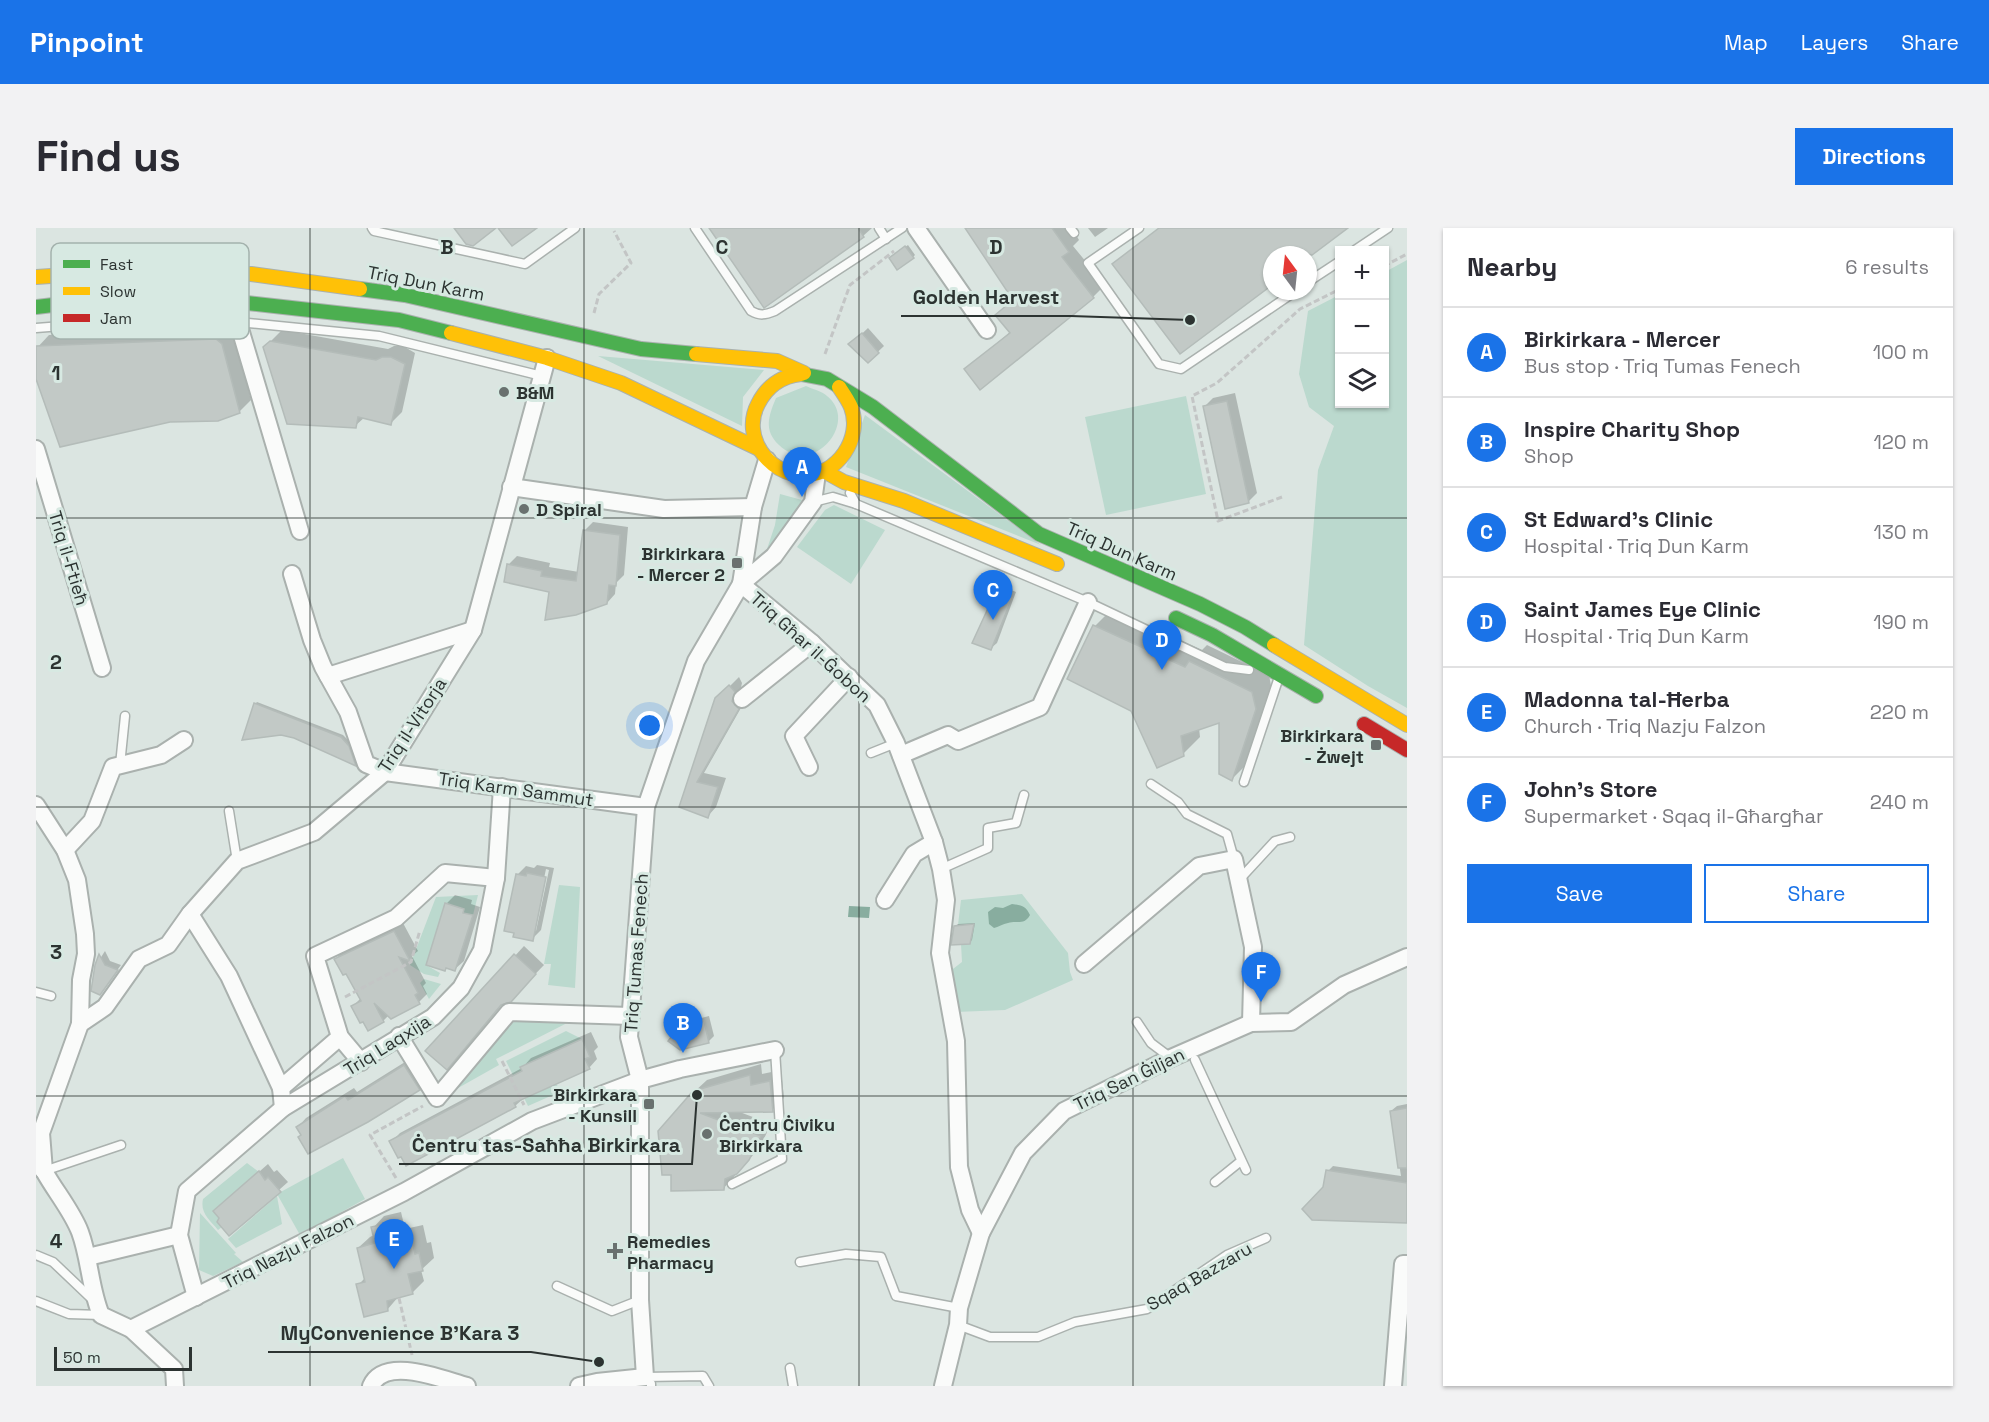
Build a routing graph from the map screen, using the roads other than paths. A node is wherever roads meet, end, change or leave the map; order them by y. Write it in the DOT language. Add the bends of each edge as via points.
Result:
graph roads {
  1 [pos="372,228"];
  2 [pos="575,228"];
  3 [pos="695,228"];
  4 [pos="879,228"];
  5 [pos="902,228"];
  6 [pos="1139,228"];
  7 [pos="1388,228"];
  8 [pos="918,230"];
  9 [pos="886,239"];
  10 [pos="1361,246"];
  11 [pos="1335,264"];
  12 [pos="249,274"];
  13 [pos="51,276"];
  14 [pos="1317,276"];
  15 [pos="36,277"];
  16 [pos="1283,300"];
  17 [pos="249,303"];
  18 [pos="51,305"];
  19 [pos="36,307"];
  20 [pos="249,323"];
  21 [pos="51,327"];
  22 [pos="36,328"];
  23 [pos="987,330"];
  24 [pos="243,339"];
  25 [pos="547,358"];
  26 [pos="810,374"];
  27 [pos="542,376"];
  28 [pos="838,387"];
  29 [pos="36,449"];
  30 [pos="763,454"];
  31 [pos="820,472"];
  32 [pos="844,482"];
  33 [pos="511,487"];
  34 [pos="813,502"];
  35 [pos="856,504"];
  36 [pos="753,507"];
  37 [pos="300,531"];
  38 [pos="1072,571"];
  39 [pos="292,574"];
  40 [pos="741,584"];
  41 [pos="1088,602"];
  42 [pos="1158,610"];
  43 [pos="473,630"];
  44 [pos="812,643"];
  45 [pos="102,668"];
  46 [pos="1280,675"];
  47 [pos="328,676"];
  48 [pos="849,677"];
  49 [pos="742,699"];
  50 [pos="1327,702"];
  51 [pos="125,716"];
  52 [pos="1357,720"];
  53 [pos="1407,725"];
  54 [pos="184,740"];
  55 [pos="899,749"];
  56 [pos="1407,750"];
  57 [pos="871,753"];
  58 [pos="120,765"];
  59 [pos="809,767"];
  60 [pos="385,772"];
  61 [pos="1244,782"];
  62 [pos="1150,784"];
  63 [pos="502,787"];
  64 [pos="1024,795"];
  65 [pos="36,805"];
  66 [pos="646,807"];
  67 [pos="229,811"];
  68 [pos="1290,837"];
  69 [pos="934,842"];
  70 [pos="65,850"];
  71 [pos="1234,859"];
  72 [pos="237,861"];
  73 [pos="941,868"];
  74 [pos="496,878"];
  75 [pos="1238,881"];
  76 [pos="885,900"];
  77 [pos="190,914"];
  78 [pos="1407,957"];
  79 [pos="1084,964"];
  80 [pos="36,992"];
  81 [pos="51,996"];
  82 [pos="630,1016"];
  83 [pos="1137,1022"];
  84 [pos="1251,1023"];
  85 [pos="80,1024"];
  86 [pos="399,1036"];
  87 [pos="340,1037"];
  88 [pos="774,1050"];
  89 [pos="1171,1058"];
  90 [pos="1195,1060"];
  91 [pos="361,1062"];
  92 [pos="640,1080"];
  93 [pos="281,1088"];
  94 [pos="283,1108"];
  95 [pos="121,1145"];
  96 [pos="1241,1161"];
  97 [pos="1246,1170"];
  98 [pos="39,1171"];
  99 [pos="1215,1182"];
  100 [pos="732,1184"];
  101 [pos="981,1233"];
  102 [pos="179,1235"];
  103 [pos="1266,1238"];
  104 [pos="36,1255"];
  105 [pos="88,1257"];
  106 [pos="800,1262"];
  107 [pos="1405,1264"];
  108 [pos="557,1286"];
  109 [pos="196,1298"];
  110 [pos="640,1300"];
  111 [pos="36,1301"];
  112 [pos="98,1309"];
  113 [pos="958,1316"];
  114 [pos="130,1329"];
  115 [pos="790,1368"];
  116 [pos="650,1383"];
  117 [pos="463,1385"];
  118 [pos="175,1386"];
  119 [pos="371,1386"];
  120 [pos="579,1386"];
  121 [pos="709,1386"];
  122 [pos="792,1386"];
  123 [pos="943,1386"];
  124 [pos="1393,1386"];
  1 -- 2 [label="lane" via="525,264"];
  3 -- 9 [label="lane" via="751,311 758,315 775,311"];
  4 -- 9 [label="lane"];
  5 -- 9 [label="lane"];
  6 -- 16 [label="lane" via="1088,263 1159,364 1181,369"];
  7 -- 10 [label="lane"];
  8 -- 23 [label="street"];
  11 -- 14 [label="lane"];
  12 -- 26 [label="highway, Triq Dun Karm" via="405,295 641,349 777,361"];
  13 -- 15 [label="highway, Triq Dun Karm"];
  17 -- 25 [label="highway" via="399,320"];
  18 -- 19 [label="highway"];
  20 -- 27 [label="lane" via="379,336"];
  21 -- 22 [label="lane"];
  24 -- 37 [label="street"];
  25 -- 27 [label="street, Triq il-Vitorja"];
  25 -- 30 [label="highway" via="621,382"];
  26 -- 28 [label="highway, Triq Dun Karm"];
  26 -- 30 [label="highway" via="785,376 761,396 754,411 753,433"];
  27 -- 33 [label="street, Triq il-Vitorja"];
  28 -- 31 [label="highway" via="851,406 853,438 836,464"];
  28 -- 53 [label="highway, Triq Dun Karm" via="881,411 1037,533 1238,623"];
  29 -- 45 [label="street, Triq il-Ftieħ"];
  30 -- 31 [label="highway" via="781,470 798,475"];
  30 -- 36 [label="street, Triq Tumas Fenech"];
  31 -- 32 [label="highway"];
  31 -- 34 [label="street, Triq Tumas Fenech"];
  32 -- 35 [label="lane"];
  32 -- 38 [label="highway" via="915,505"];
  33 -- 36 [label="street" via="664,509"];
  33 -- 43 [label="street, Triq il-Vitorja"];
  34 -- 35 [label="lane" via="833,497"];
  34 -- 40 [label="street, Triq Tumas Fenech" via="774,556"];
  35 -- 41 [label="lane"];
  36 -- 40 [label="street, Triq Tumas Fenech"];
  39 -- 47 [label="street" via="312,640"];
  40 -- 44 [label="street, Triq Għar il-Ġobon"];
  40 -- 66 [label="street, Triq Tumas Fenech" via="696,661"];
  41 -- 46 [label="lane" via="1225,667"];
  41 -- 55 [label="street" via="1040,707 958,741 948,735"];
  42 -- 46 [label="highway" via="1212,635"];
  43 -- 47 [label="street"];
  43 -- 60 [label="street, Triq il-Vitorja"];
  44 -- 48 [label="street, Triq Għar il-Ġobon"];
  44 -- 49 [label="street"];
  46 -- 50 [label="highway"];
  46 -- 61 [label="lane"];
  47 -- 60 [label="street" via="348,712 366,764"];
  48 -- 55 [label="street, Triq Għar il-Ġobon" via="877,705"];
  48 -- 59 [label="street" via="794,736"];
  51 -- 58 [label="lane"];
  52 -- 56 [label="highway"];
  54 -- 58 [label="street" via="161,755"];
  55 -- 57 [label="lane"];
  55 -- 69 [label="street, Triq Għar il-Ġobon"];
  58 -- 70 [label="street" via="113,767 92,821"];
  60 -- 63 [label="street, Triq Karm Sammut"];
  60 -- 72 [label="street, Triq il-Vitorja" via="314,832"];
  62 -- 71 [label="lane" via="1178,802 1187,814 1227,834"];
  63 -- 66 [label="street, Triq Karm Sammut"];
  63 -- 74 [label="street, Triq Laqxija"];
  64 -- 73 [label="lane" via="1016,823 988,828 988,848"];
  65 -- 70 [label="street"];
  66 -- 82 [label="street, Triq Tumas Fenech"];
  67 -- 72 [label="lane"];
  68 -- 75 [label="lane" via="1275,841"];
  69 -- 73 [label="street, Triq Għar il-Ġobon"];
  69 -- 76 [label="street" via="914,854"];
  70 -- 85 [label="street" via="77,880 85,934"];
  71 -- 75 [label="street"];
  71 -- 79 [label="street" via="1199,866"];
  72 -- 77 [label="street, Triq il-Vitorja"];
  73 -- 101 [label="street, Triq Għar il-Ġobon" via="946,900 940,953 956,1041 959,1167 970,1210"];
  74 -- 86 [label="street, Triq Laqxija" via="482,950 461,988 433,1017"];
  74 -- 87 [label="street" via="445,873 396,918 315,956"];
  75 -- 84 [label="street" via="1253,947"];
  77 -- 85 [label="street, Triq il-Vitorja" via="168,945 139,959 105,1007"];
  77 -- 93 [label="street" via="229,976"];
  78 -- 84 [label="street, Triq San Ġiljan" via="1344,985 1291,1022"];
  80 -- 81 [label="lane"];
  82 -- 86 [label="street" via="508,1012 437,1098"];
  82 -- 92 [label="street, Triq Tumas Fenech" via="628,1037"];
  83 -- 89 [label="lane" via="1151,1043"];
  84 -- 89 [label="street, Triq San Ġiljan"];
  85 -- 98 [label="street" via="41,1133"];
  86 -- 91 [label="street, Triq Laqxija"];
  87 -- 91 [label="street"];
  87 -- 93 [label="street, Triq Laqxija"];
  88 -- 92 [label="street, Triq Nazju Falzon"];
  88 -- 100 [label="lane" via="782,1159"];
  89 -- 101 [label="street, Triq San Ġiljan" via="1064,1111 1023,1153"];
  90 -- 96 [label="lane"];
  91 -- 94 [label="street, Triq Laqxija"];
  92 -- 109 [label="street, Triq Nazju Falzon" via="532,1121 404,1192"];
  92 -- 110 [label="street, Triq Tumas Fenech"];
  93 -- 94 [label="street"];
  94 -- 102 [label="street, Triq Laqxija" via="187,1191"];
  95 -- 98 [label="lane"];
  96 -- 97 [label="lane"];
  96 -- 99 [label="lane"];
  98 -- 105 [label="street" via="79,1230"];
  101 -- 113 [label="street, Triq San Ġiljan"];
  102 -- 105 [label="street"];
  102 -- 109 [label="street, Triq Laqxija"];
  103 -- 113 [label="lane, Sqaq Bazzaru" via="1227,1255 1147,1309 1075,1322 1038,1337 990,1337"];
  104 -- 112 [label="lane" via="53,1262"];
  105 -- 112 [label="street"];
  106 -- 113 [label="lane, Sqaq Bazzaru" via="846,1254 880,1257 896,1296"];
  107 -- 124 [label="street"];
  108 -- 110 [label="lane" via="612,1311"];
  109 -- 114 [label="street, Triq Nazju Falzon"];
  110 -- 116 [label="street, Triq Tumas Fenech"];
  111 -- 112 [label="lane" via="69,1314"];
  112 -- 114 [label="street"];
  113 -- 123 [label="street, Triq San Ġiljan"];
  114 -- 118 [label="street" via="174,1369"];
  115 -- 122 [label="lane"];
  116 -- 120 [label="street" via="597,1382"];
  116 -- 121 [label="lane" via="703,1376"];
  117 -- 119 [label="street" via="416,1371 387,1373"];
}
